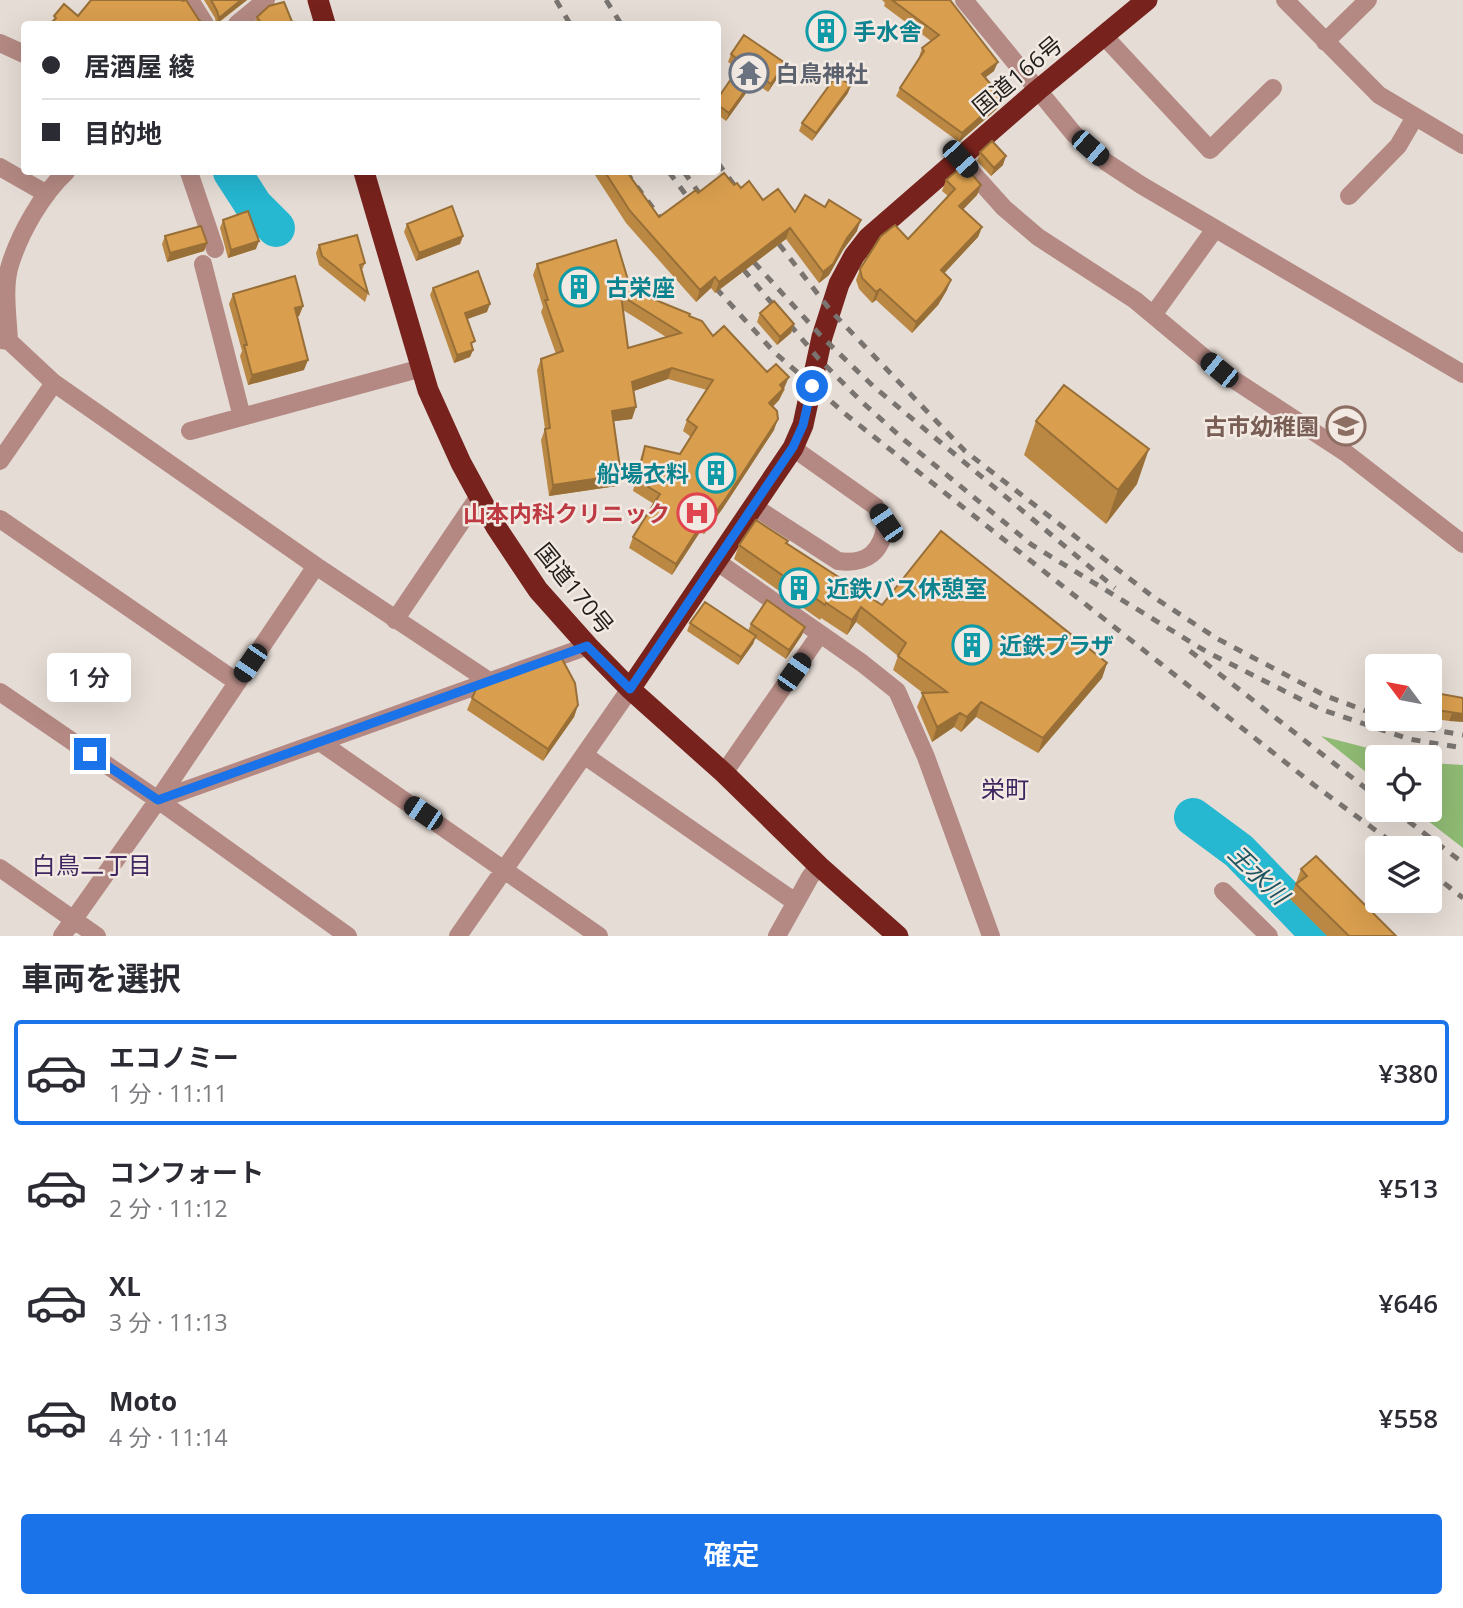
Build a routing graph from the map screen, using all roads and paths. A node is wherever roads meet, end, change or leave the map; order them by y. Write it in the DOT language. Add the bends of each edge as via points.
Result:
graph roads {
  1 [pos="190,0"];
  2 [pos="266,0"];
  3 [pos="318,0"];
  4 [pos="964,0"];
  5 [pos="1147,0"];
  6 [pos="1285,0"];
  7 [pos="1368,0"];
  8 [pos="203,21"];
  9 [pos="241,21"];
  10 [pos="324,21"];
  11 [pos="1104,36"];
  12 [pos="1325,42"];
  13 [pos="0,43"];
  14 [pos="21,50"];
  15 [pos="1273,88"];
  16 [pos="1038,90"];
  17 [pos="1415,117"];
  18 [pos="1463,145"];
  19 [pos="960,159"];
  20 [pos="0,167"];
  21 [pos="63,175"];
  22 [pos="191,175"];
  23 [pos="365,175"];
  24 [pos="47,194"];
  25 [pos="1349,196"];
  26 [pos="1215,229"];
  27 [pos="215,249"];
  28 [pos="5,264"];
  29 [pos="203,264"];
  30 [pos="1153,315"];
  31 [pos="4,341"];
  32 [pos="422,368"];
  33 [pos="1463,374"];
  34 [pos="54,383"];
  35 [pos="242,417"];
  36 [pos="190,431"];
  37 [pos="793,447"];
  38 [pos="0,461"];
  39 [pos="479,496"];
  40 [pos="753,506"];
  41 [pos="0,519"];
  42 [pos="1463,544"];
  43 [pos="716,561"];
  44 [pos="316,566"];
  45 [pos="396,620"];
  46 [pos="820,634"];
  47 [pos="587,646"];
  48 [pos="489,681"];
  49 [pos="237,682"];
  50 [pos="630,689"];
  51 [pos="0,692"];
  52 [pos="320,742"];
  53 [pos="584,755"];
  54 [pos="724,773"];
  55 [pos="158,800"];
  56 [pos="819,866"];
  57 [pos="0,868"];
  58 [pos="504,869"];
  59 [pos="1223,891"];
  60 [pos="792,899"];
  61 [pos="74,919"];
  62 [pos="62,936"];
  63 [pos="97,936"];
  64 [pos="348,936"];
  65 [pos="458,936"];
  66 [pos="599,936"];
  67 [pos="777,936"];
  68 [pos="898,936"];
  69 [pos="991,936"];
  70 [pos="1269,936"];
  1 -- 8 [label="street"];
  2 -- 9 [label="street"];
  3 -- 10 [label="highway"];
  4 -- 16 [label="street"];
  5 -- 11 [label="highway, 国道166号"];
  6 -- 12 [label="street"];
  7 -- 12 [label="street"];
  11 -- 15 [label="street" via="1210,150"];
  11 -- 16 [label="highway, 国道166号"];
  12 -- 17 [label="street" via="1379,95"];
  13 -- 14 [label="street"];
  16 -- 19 [label="highway, 国道166号"];
  16 -- 26 [label="street" via="1074,134 1106,162"];
  17 -- 18 [label="street"];
  17 -- 25 [label="street" via="1398,146"];
  19 -- 30 [label="street" via="1004,208 1038,237"];
  19 -- 37 [label="highway, 国道166号" via="868,238 846,270 822,337 803,425"];
  20 -- 24 [label="street"];
  21 -- 24 [label="street"];
  22 -- 27 [label="street"];
  23 -- 32 [label="highway, 国道170号"];
  24 -- 28 [label="street"];
  26 -- 30 [label="street"];
  26 -- 33 [label="street"];
  28 -- 31 [label="street"];
  29 -- 35 [label="street"];
  30 -- 42 [label="street" via="1219,370 1346,453"];
  31 -- 34 [label="street"];
  32 -- 35 [label="street"];
  32 -- 39 [label="highway, 国道170号"];
  34 -- 38 [label="street"];
  34 -- 44 [label="street"];
  35 -- 36 [label="street"];
  37 -- 40 [label="highway, 国道166号"];
  37 -- 40 [label="street" via="875,506 886,523 884,537 871,556 854,564 838,561"];
  39 -- 45 [label="street"];
  39 -- 47 [label="highway, 国道170号" via="538,590"];
  40 -- 43 [label="highway, 国道166号"];
  41 -- 49 [label="street"];
  43 -- 46 [label="street"];
  43 -- 50 [label="highway, 国道166号"];
  44 -- 45 [label="street"];
  44 -- 49 [label="street"];
  45 -- 48 [label="street"];
  46 -- 54 [label="street"];
  46 -- 69 [label="street" via="897,691"];
  47 -- 48 [label="street"];
  47 -- 50 [label="highway, 国道170号"];
  48 -- 52 [label="street"];
  49 -- 55 [label="street"];
  50 -- 53 [label="street"];
  50 -- 54 [label="highway, 国道170号"];
  51 -- 55 [label="street"];
  52 -- 55 [label="street"];
  52 -- 58 [label="street"];
  53 -- 58 [label="street"];
  53 -- 60 [label="street"];
  54 -- 56 [label="highway, 国道170号"];
  55 -- 61 [label="street"];
  55 -- 64 [label="street"];
  56 -- 60 [label="street"];
  56 -- 68 [label="highway, 国道170号"];
  57 -- 61 [label="street"];
  58 -- 65 [label="street"];
  58 -- 66 [label="street"];
  59 -- 70 [label="street"];
  60 -- 67 [label="street"];
  61 -- 62 [label="street"];
  61 -- 63 [label="street"];
}
